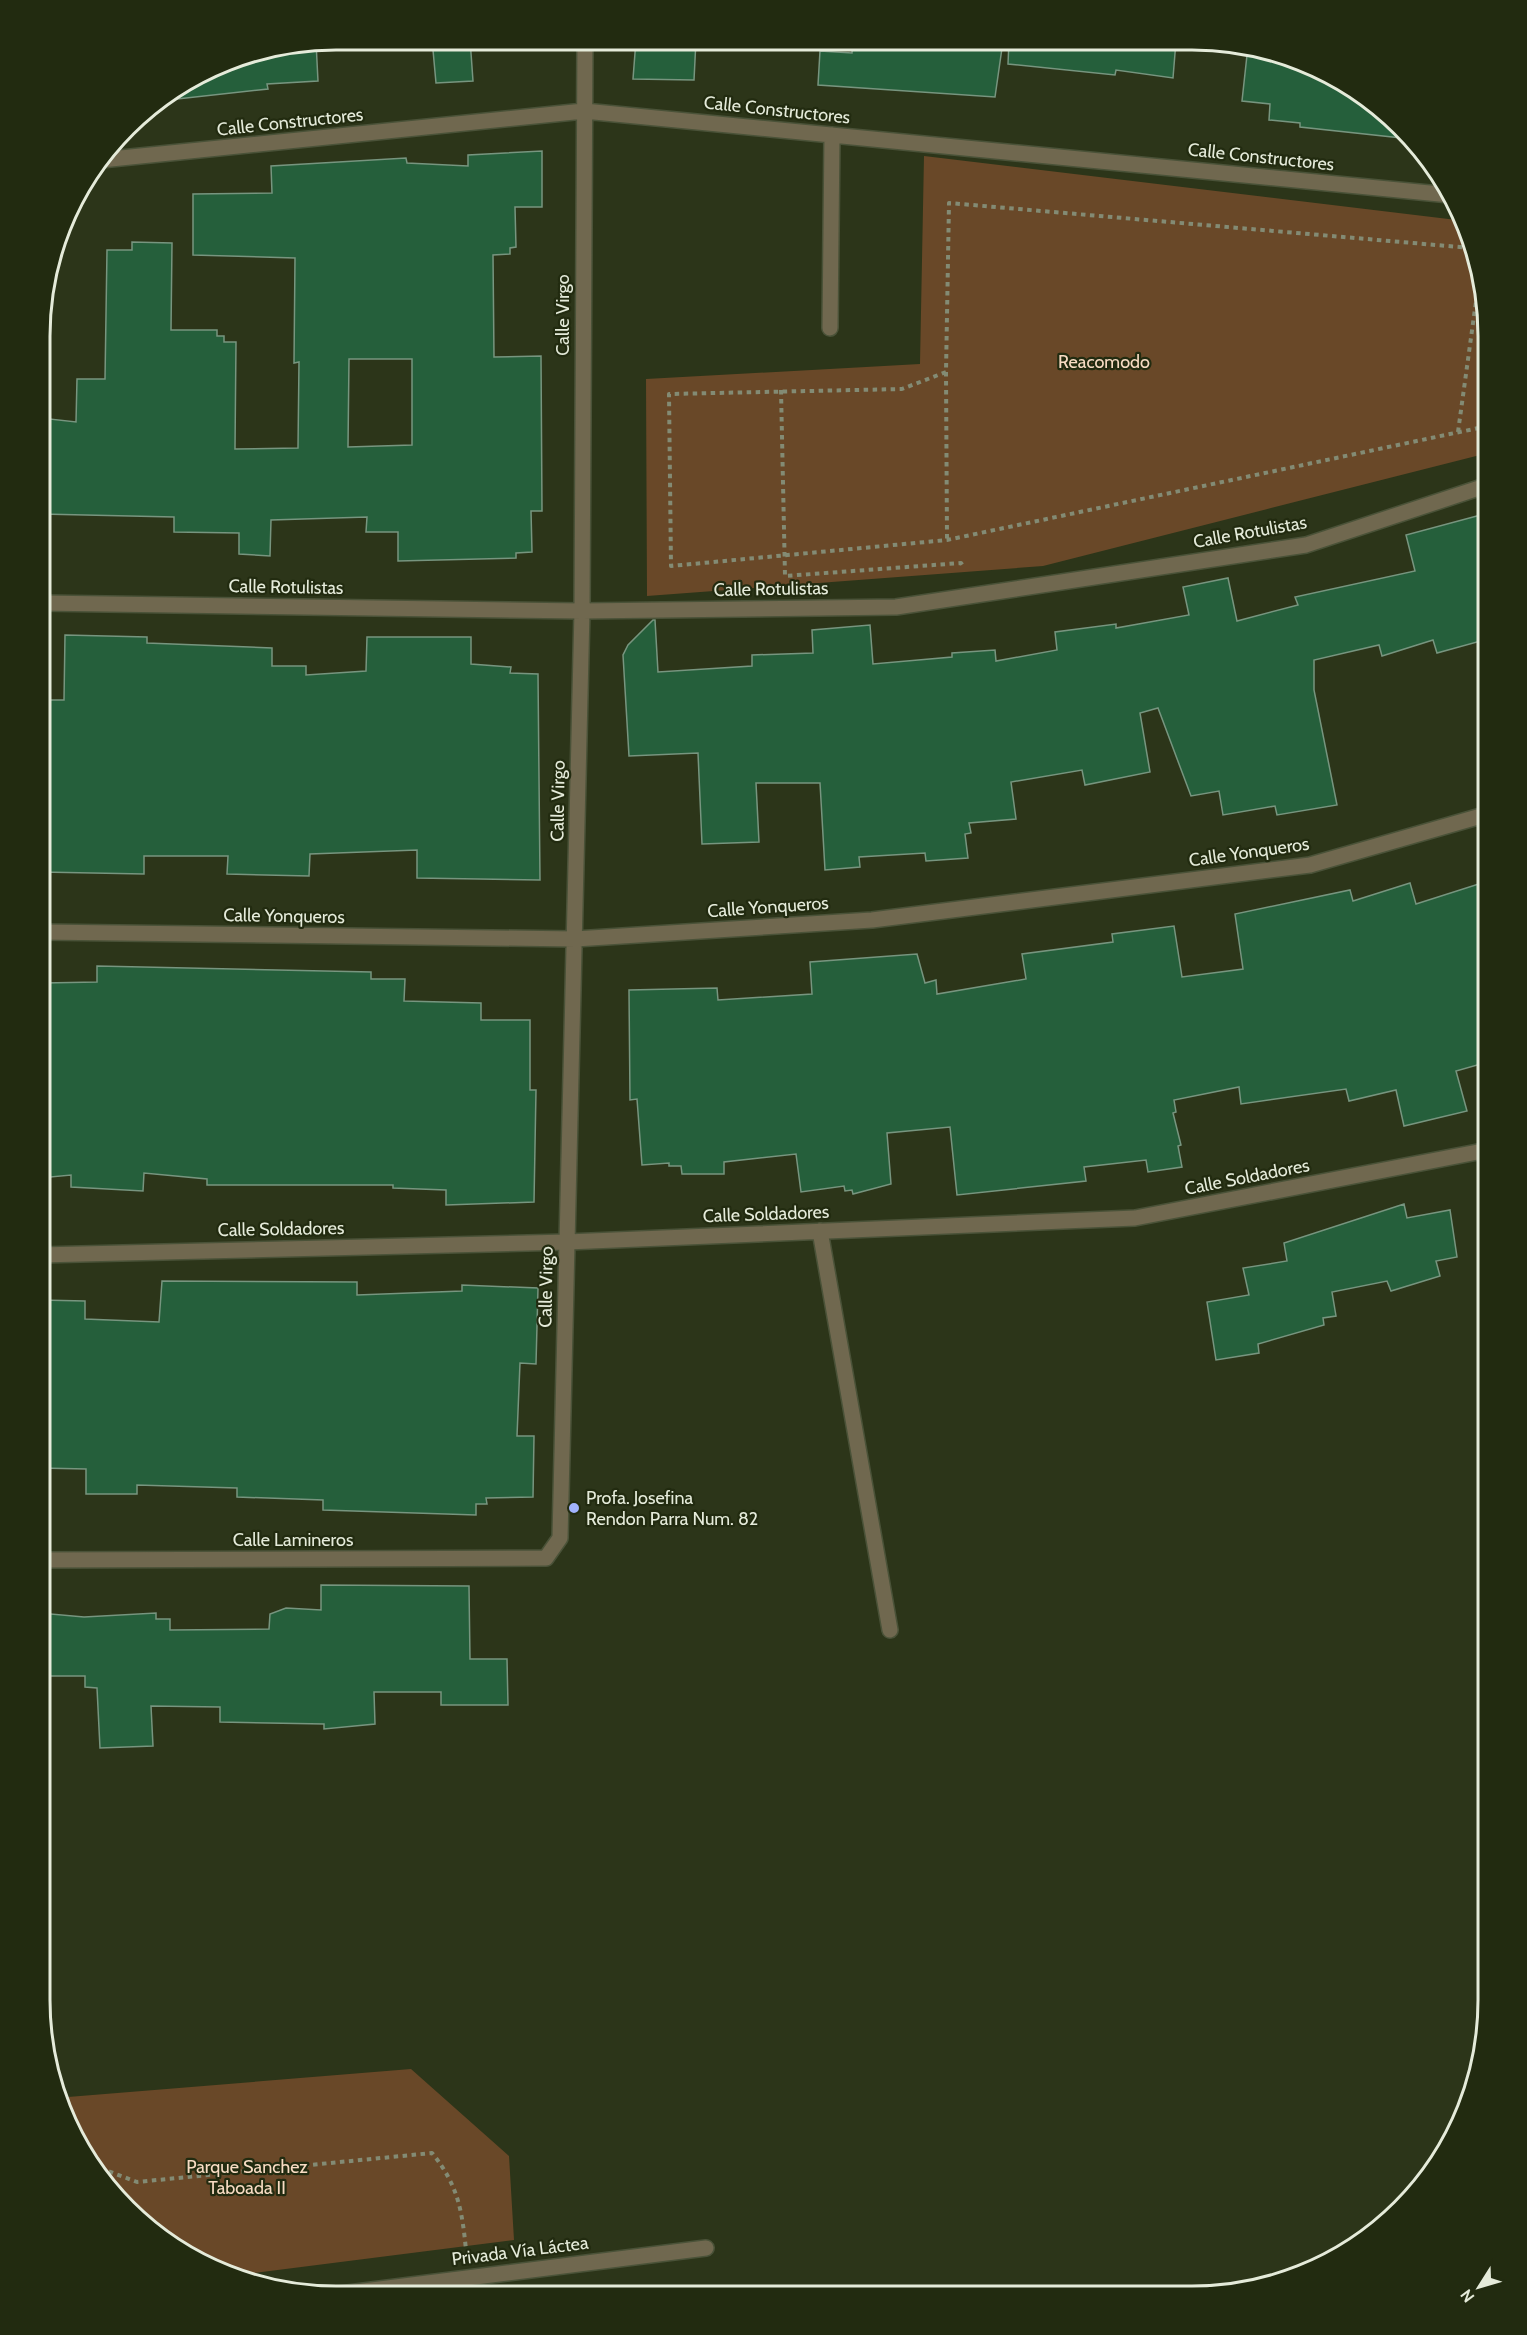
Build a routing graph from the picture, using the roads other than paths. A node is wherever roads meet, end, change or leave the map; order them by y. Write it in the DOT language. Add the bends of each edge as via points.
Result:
graph roads {
  1 [pos="585,50"];
  2 [pos="584,111"];
  3 [pos="832,135"];
  4 [pos="111,159"];
  5 [pos="1440,194"];
  6 [pos="830,328"];
  7 [pos="1478,488"];
  8 [pos="50,603"];
  9 [pos="582,611"];
  10 [pos="1478,817"];
  11 [pos="50,932"];
  12 [pos="575,939"];
  13 [pos="1478,1152"];
  14 [pos="820,1231"];
  15 [pos="567,1242"];
  16 [pos="50,1255"];
  17 [pos="546,1558"];
  18 [pos="50,1560"];
  19 [pos="890,1630"];
  20 [pos="706,2248"];
  21 [pos="401,2286"];
  1 -- 2 [label="street, Calle Virgo"];
  2 -- 3 [label="street, Calle Constructores"];
  2 -- 4 [label="street, Calle Constructores"];
  2 -- 9 [label="street, Calle Virgo"];
  3 -- 5 [label="street, Calle Constructores"];
  3 -- 6 [label="street"];
  7 -- 9 [label="street, Calle Rotulistas" via="1306,545 896,607"];
  8 -- 9 [label="street, Calle Rotulistas"];
  9 -- 12 [label="street, Calle Virgo"];
  10 -- 12 [label="street, Calle Yonqueros" via="1310,865 872,920"];
  11 -- 12 [label="street, Calle Yonqueros"];
  12 -- 15 [label="street, Calle Virgo"];
  13 -- 14 [label="street, Calle Soldadores" via="1135,1218"];
  14 -- 15 [label="street, Calle Soldadores"];
  14 -- 19 [label="street"];
  15 -- 16 [label="street, Calle Soldadores"];
  15 -- 17 [label="street, Calle Virgo" via="560,1538"];
  17 -- 18 [label="street, Calle Lamineros"];
  20 -- 21 [label="street, Privada Vía Láctea"];
}
